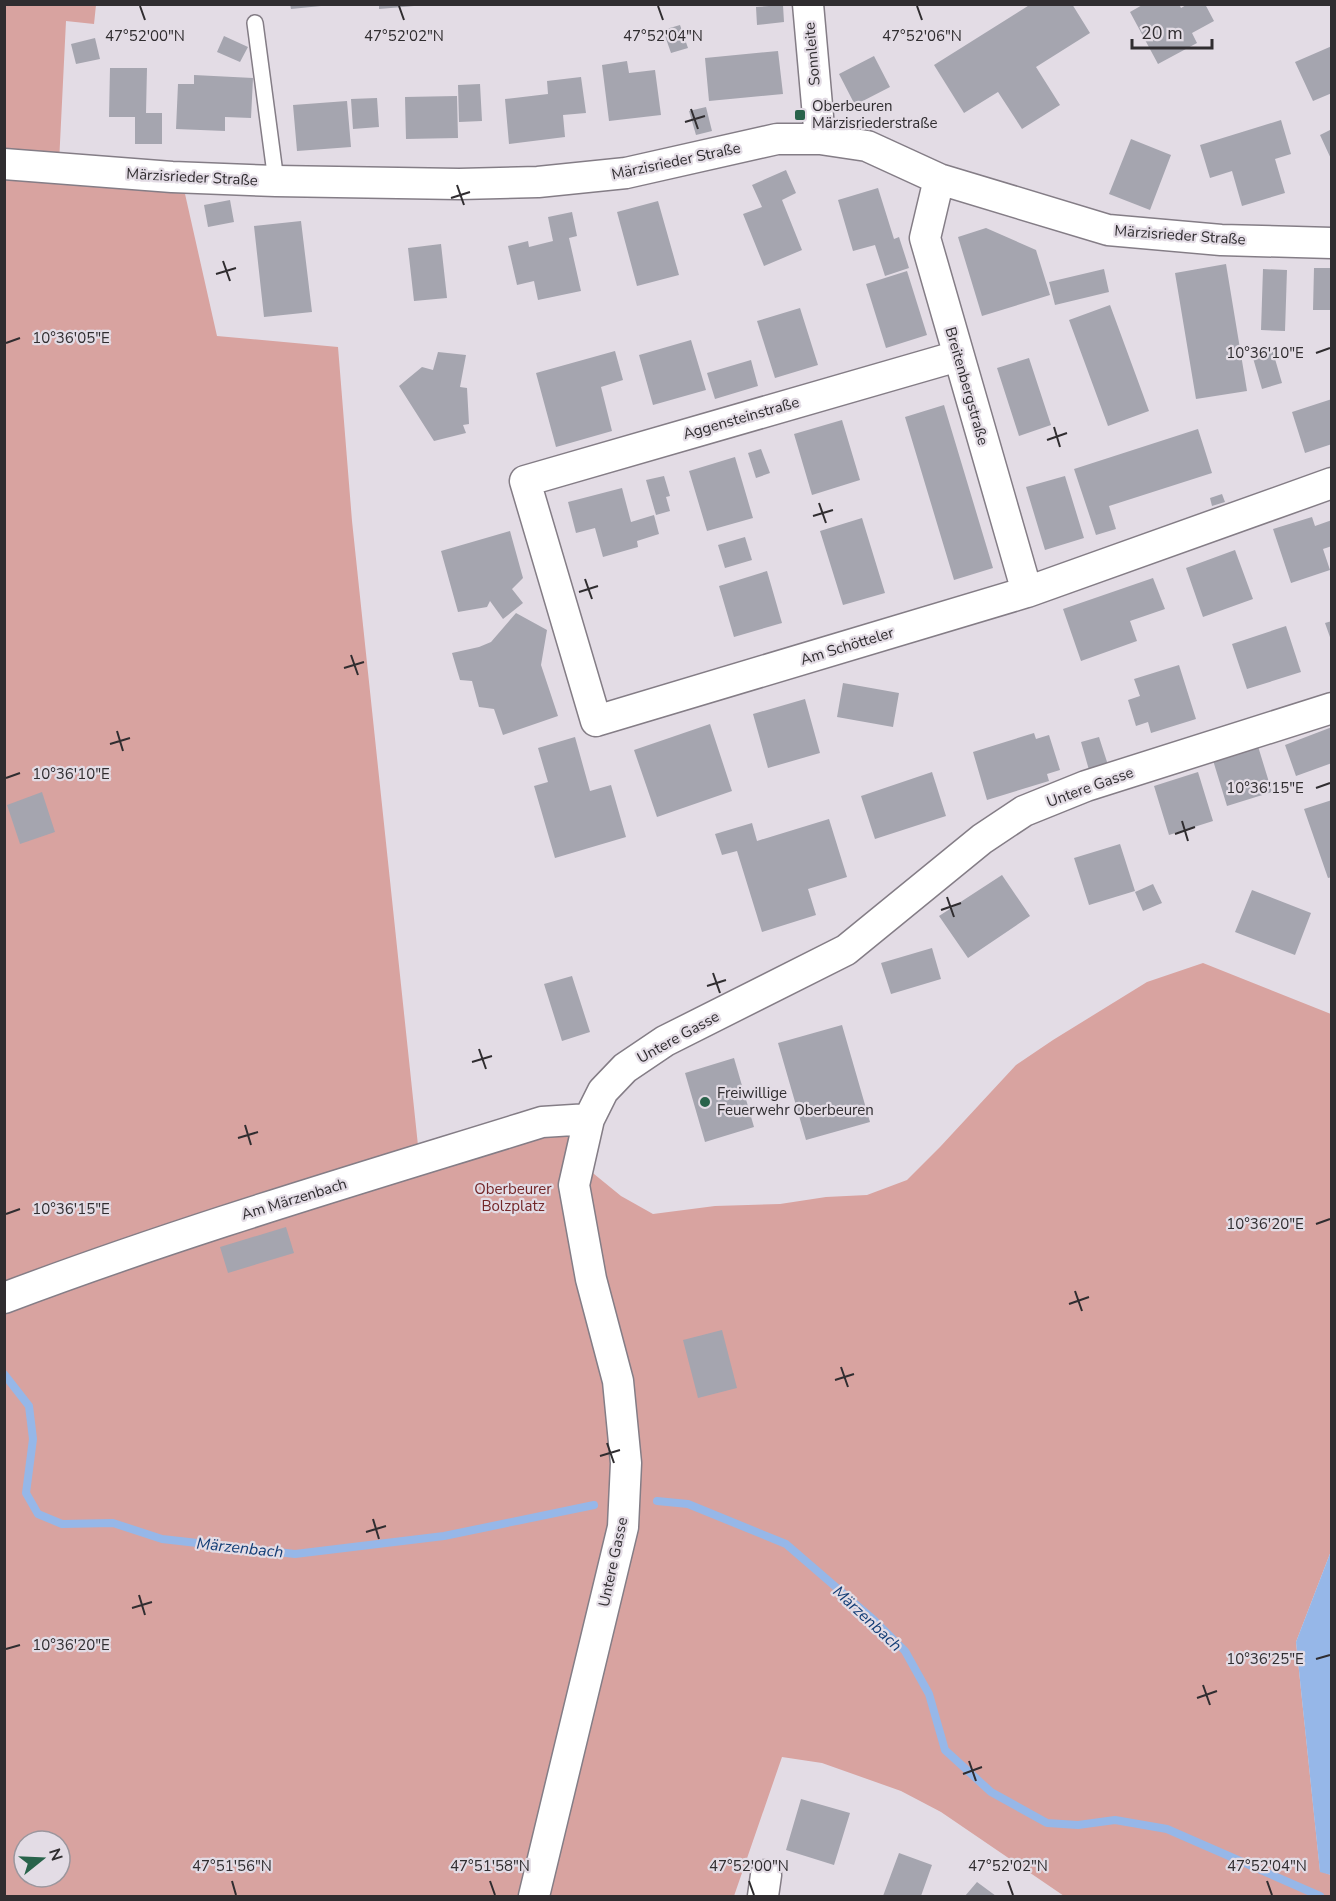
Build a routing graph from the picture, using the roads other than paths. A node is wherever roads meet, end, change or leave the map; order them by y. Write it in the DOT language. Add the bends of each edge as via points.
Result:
graph roads {
  1 [pos="808,4"];
  2 [pos="255,23"];
  3 [pos="820,139"];
  4 [pos="4,164"];
  5 [pos="939,179"];
  6 [pos="276,181"];
  7 [pos="1332,243"];
  8 [pos="958,356"];
  9 [pos="525,481"];
  10 [pos="1332,483"];
  11 [pos="1027,592"];
  12 [pos="1332,708"];
  13 [pos="589,1119"];
  14 [pos="4,1298"];
  15 [pos="534,1896"];
  1 -- 3 [label="street, Sonnleite"];
  2 -- 6 [label="lane"];
  3 -- 5 [label="street, Märzisrieder Straße" via="867,146"];
  3 -- 6 [label="street, Märzisrieder Straße" via="777,139 626,173 538,182"];
  4 -- 6 [label="street, Märzisrieder Straße"];
  5 -- 7 [label="street, Märzisrieder Straße" via="1108,230 1221,240"];
  5 -- 8 [label="street, Breitenbergstraße" via="925,237"];
  8 -- 9 [label="street, Aggensteinstraße"];
  8 -- 11 [label="street, Breitenbergstraße"];
  9 -- 11 [label="street, Am Schötteler" via="596,721"];
  10 -- 11 [label="street, Am Schötteler"];
  12 -- 13 [label="street, Untere Gasse" via="1086,786 1024,811 982,839 846,950 665,1041 625,1068 603,1091"];
  13 -- 14 [label="street, Am Märzenbach" via="542,1122 270,1205"];
  13 -- 15 [label="street, Untere Gasse" via="574,1185 591,1279 618,1382 626,1463 623,1527"];
}
